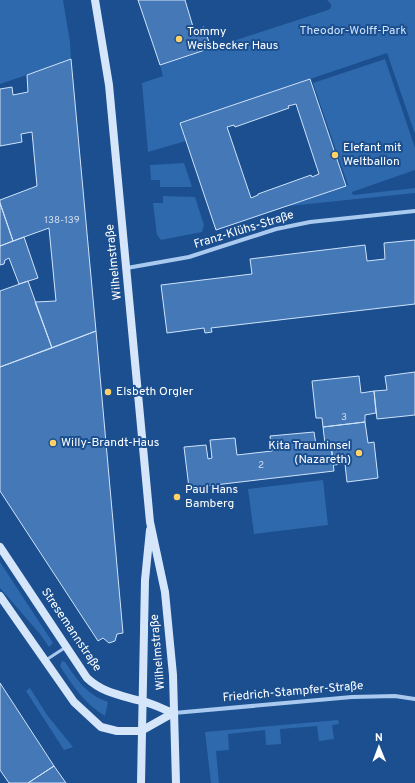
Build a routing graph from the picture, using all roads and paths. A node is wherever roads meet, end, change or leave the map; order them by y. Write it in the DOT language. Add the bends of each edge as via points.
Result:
graph roads {
  1 [pos="95,0"];
  2 [pos="415,211"];
  3 [pos="127,268"];
  4 [pos="150,522"];
  5 [pos="0,547"];
  6 [pos="0,596"];
  7 [pos="66,647"];
  8 [pos="46,660"];
  9 [pos="415,699"];
  10 [pos="142,701"];
  11 [pos="173,713"];
  12 [pos="141,731"];
  13 [pos="141,783"];
  14 [pos="176,783"];
  1 -- 3 [label="main road, Wilhelmstraße" via="109,85"];
  2 -- 3 [label="street, Franz-Klühs-Straße" via="304,223 276,229 189,257"];
  3 -- 4 [label="main road, Wilhelmstraße"];
  4 -- 10 [label="main road, Wilhelmstraße" via="145,580"];
  4 -- 11 [label="main road, Wilhelmstraße" via="165,592 173,675"];
  5 -- 7 [label="main road, Stresemannstraße"];
  6 -- 8 [label="main road"];
  7 -- 8 [label="lane"];
  7 -- 10 [label="main road, Stresemannstraße" via="83,673 95,685 109,693"];
  8 -- 12 [label="main road" via="74,702 96,724 117,731"];
  9 -- 11 [label="street, Friedrich-Stampfer-Straße" via="395,696 352,696"];
  10 -- 11 [label="main road, Stresemannstraße"];
  10 -- 12 [label="main road, Wilhelmstraße"];
  11 -- 12 [label="main road"];
  11 -- 14 [label="main road, Wilhelmstraße"];
  12 -- 13 [label="main road, Wilhelmstraße"];
}
